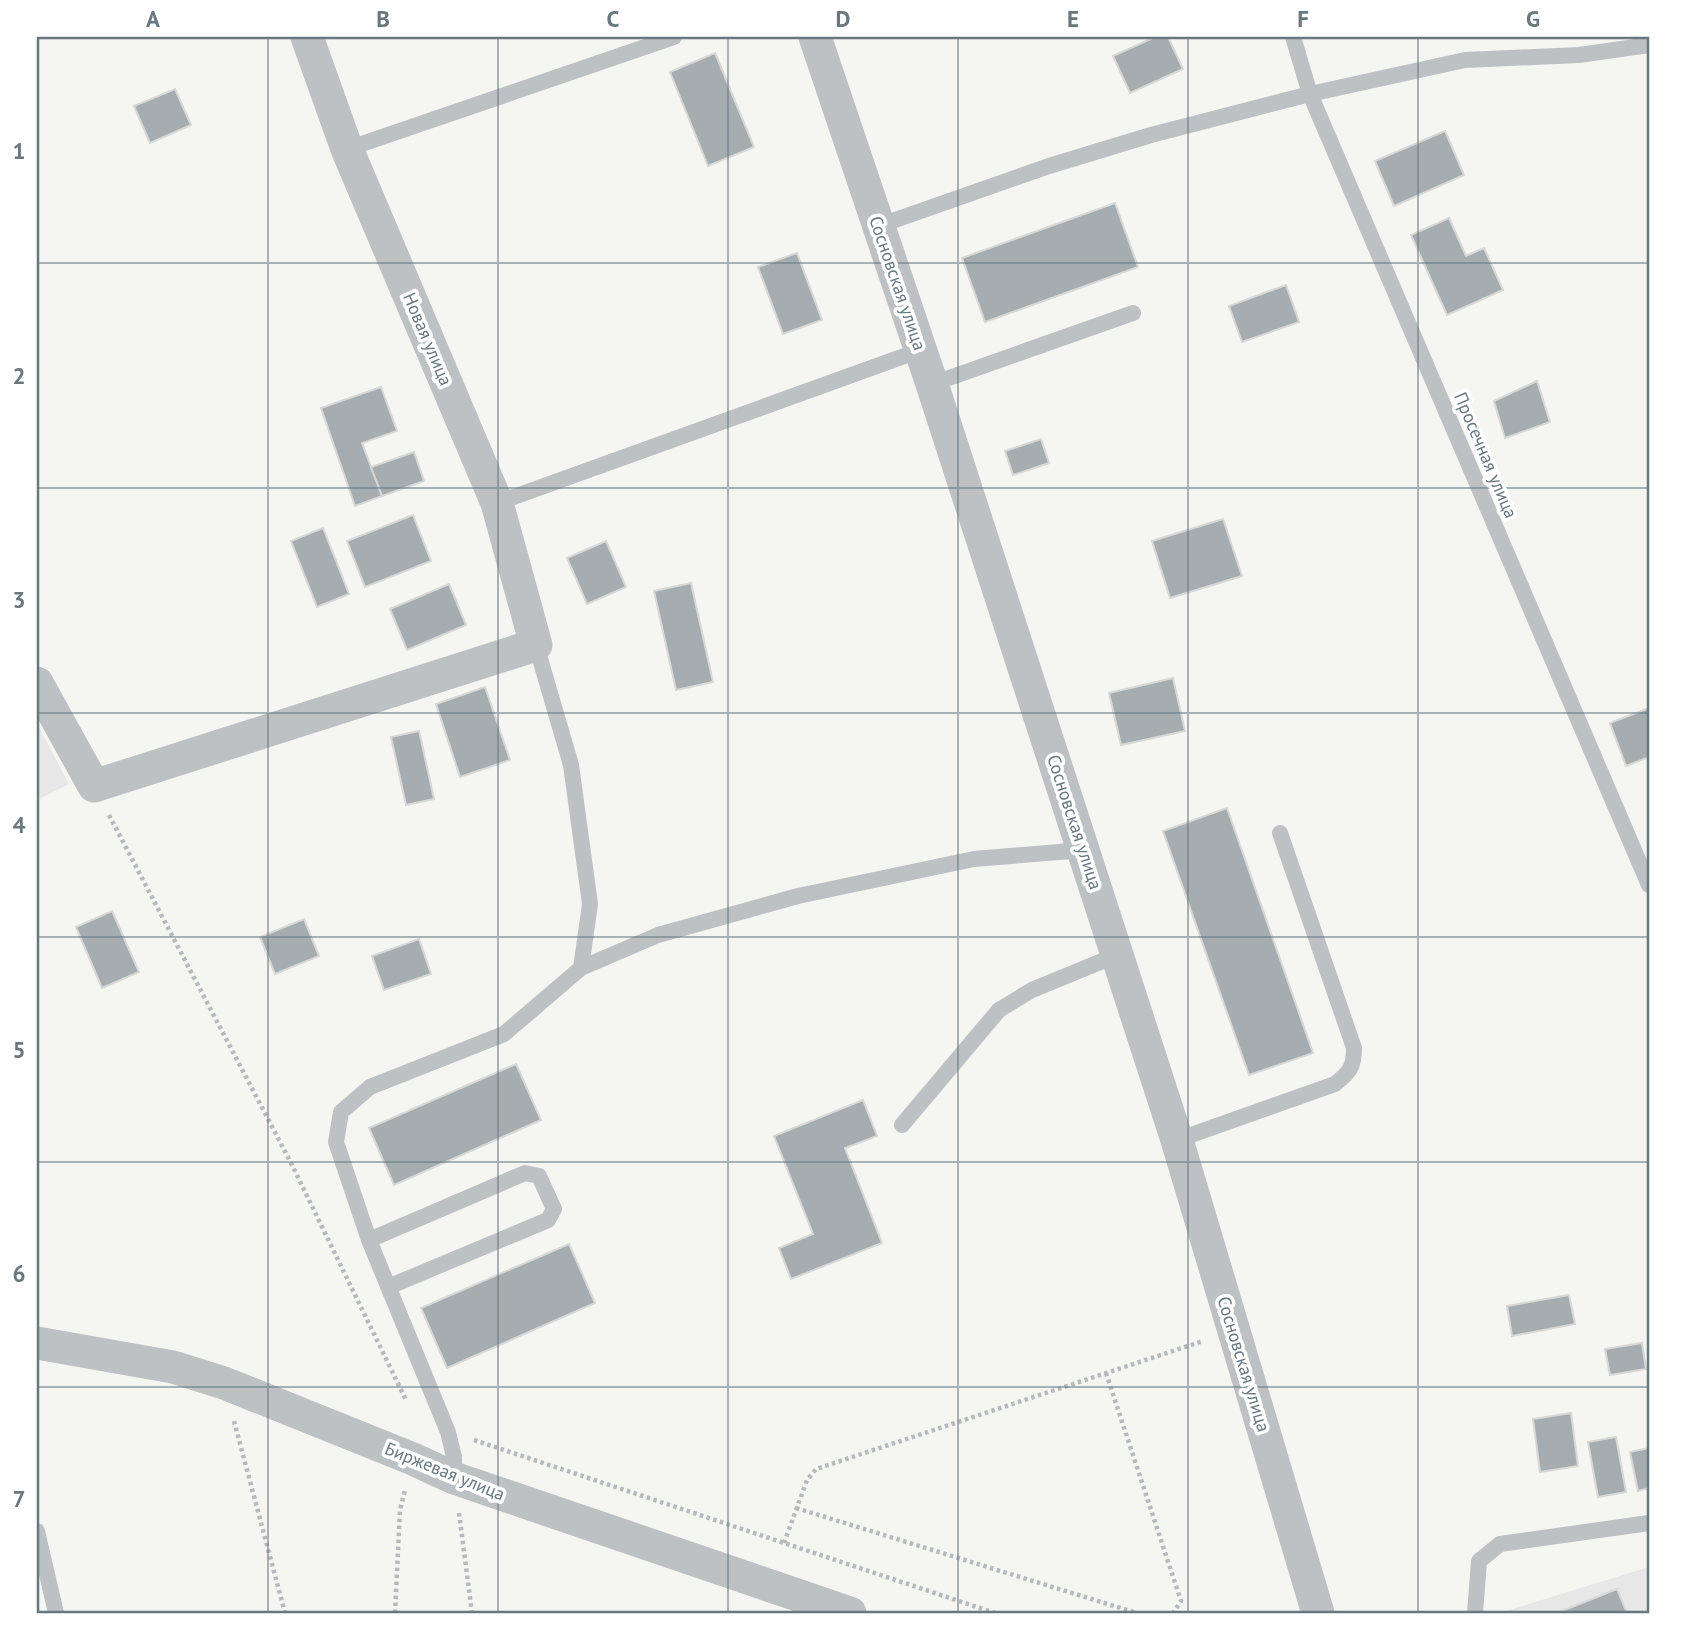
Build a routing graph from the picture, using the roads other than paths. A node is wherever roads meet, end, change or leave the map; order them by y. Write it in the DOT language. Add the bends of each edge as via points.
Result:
graph roads {
  1 [pos="307,37"];
  2 [pos="674,37"];
  3 [pos="815,37"];
  4 [pos="1293,37"];
  5 [pos="1649,45"];
  6 [pos="1310,94"];
  7 [pos="347,149"];
  8 [pos="878,226"];
  9 [pos="1133,313"];
  10 [pos="921,350"];
  11 [pos="932,384"];
  12 [pos="497,503"];
  13 [pos="536,645"];
  14 [pos="37,683"];
  15 [pos="1280,833"];
  16 [pos="1084,850"];
  17 [pos="1649,885"];
  18 [pos="1117,955"];
  19 [pos="581,968"];
  20 [pos="902,1125"];
  21 [pos="1177,1140"];
  22 [pos="369,1240"];
  23 [pos="388,1287"];
  24 [pos="37,1343"];
  25 [pos="454,1478"];
  26 [pos="1649,1523"];
  27 [pos="37,1531"];
  28 [pos="56,1613"];
  29 [pos="850,1613"];
  30 [pos="1318,1613"];
  31 [pos="1475,1613"];
  1 -- 7 [label="street, Новая улица"];
  2 -- 7 [label="lane"];
  3 -- 8 [label="street, Сосновская улица"];
  4 -- 6 [label="lane, Просечная улица"];
  5 -- 6 [label="lane" via="1579,55 1465,60"];
  6 -- 8 [label="lane" via="1049,166"];
  6 -- 17 [label="lane, Просечная улица"];
  7 -- 12 [label="street, Новая улица"];
  8 -- 10 [label="street, Сосновская улица"];
  9 -- 11 [label="lane"];
  10 -- 11 [label="street, Сосновская улица"];
  10 -- 12 [label="lane"];
  11 -- 16 [label="street, Сосновская улица"];
  12 -- 13 [label="street, Новая улица"];
  13 -- 14 [label="street" via="94,786"];
  13 -- 19 [label="lane" via="571,765 590,904"];
  15 -- 21 [label="lane" via="1354,1048 1354,1063 1335,1084"];
  16 -- 18 [label="street, Сосновская улица"];
  16 -- 19 [label="lane" via="974,859 798,896 658,935"];
  18 -- 20 [label="lane" via="1032,990 999,1010"];
  18 -- 21 [label="street, Сосновская улица"];
  19 -- 22 [label="lane" via="504,1034 370,1087 341,1112 336,1142"];
  21 -- 30 [label="street, Сосновская улица"];
  22 -- 23 [label="lane"];
  22 -- 23 [label="lane" via="524,1173 540,1176 554,1209 548,1220"];
  23 -- 25 [label="lane" via="448,1432"];
  24 -- 25 [label="street, Биржевая улица" via="173,1367 224,1383"];
  25 -- 29 [label="street, Биржевая улица"];
  26 -- 31 [label="lane" via="1500,1544 1479,1561"];
  27 -- 28 [label="lane"];
}
